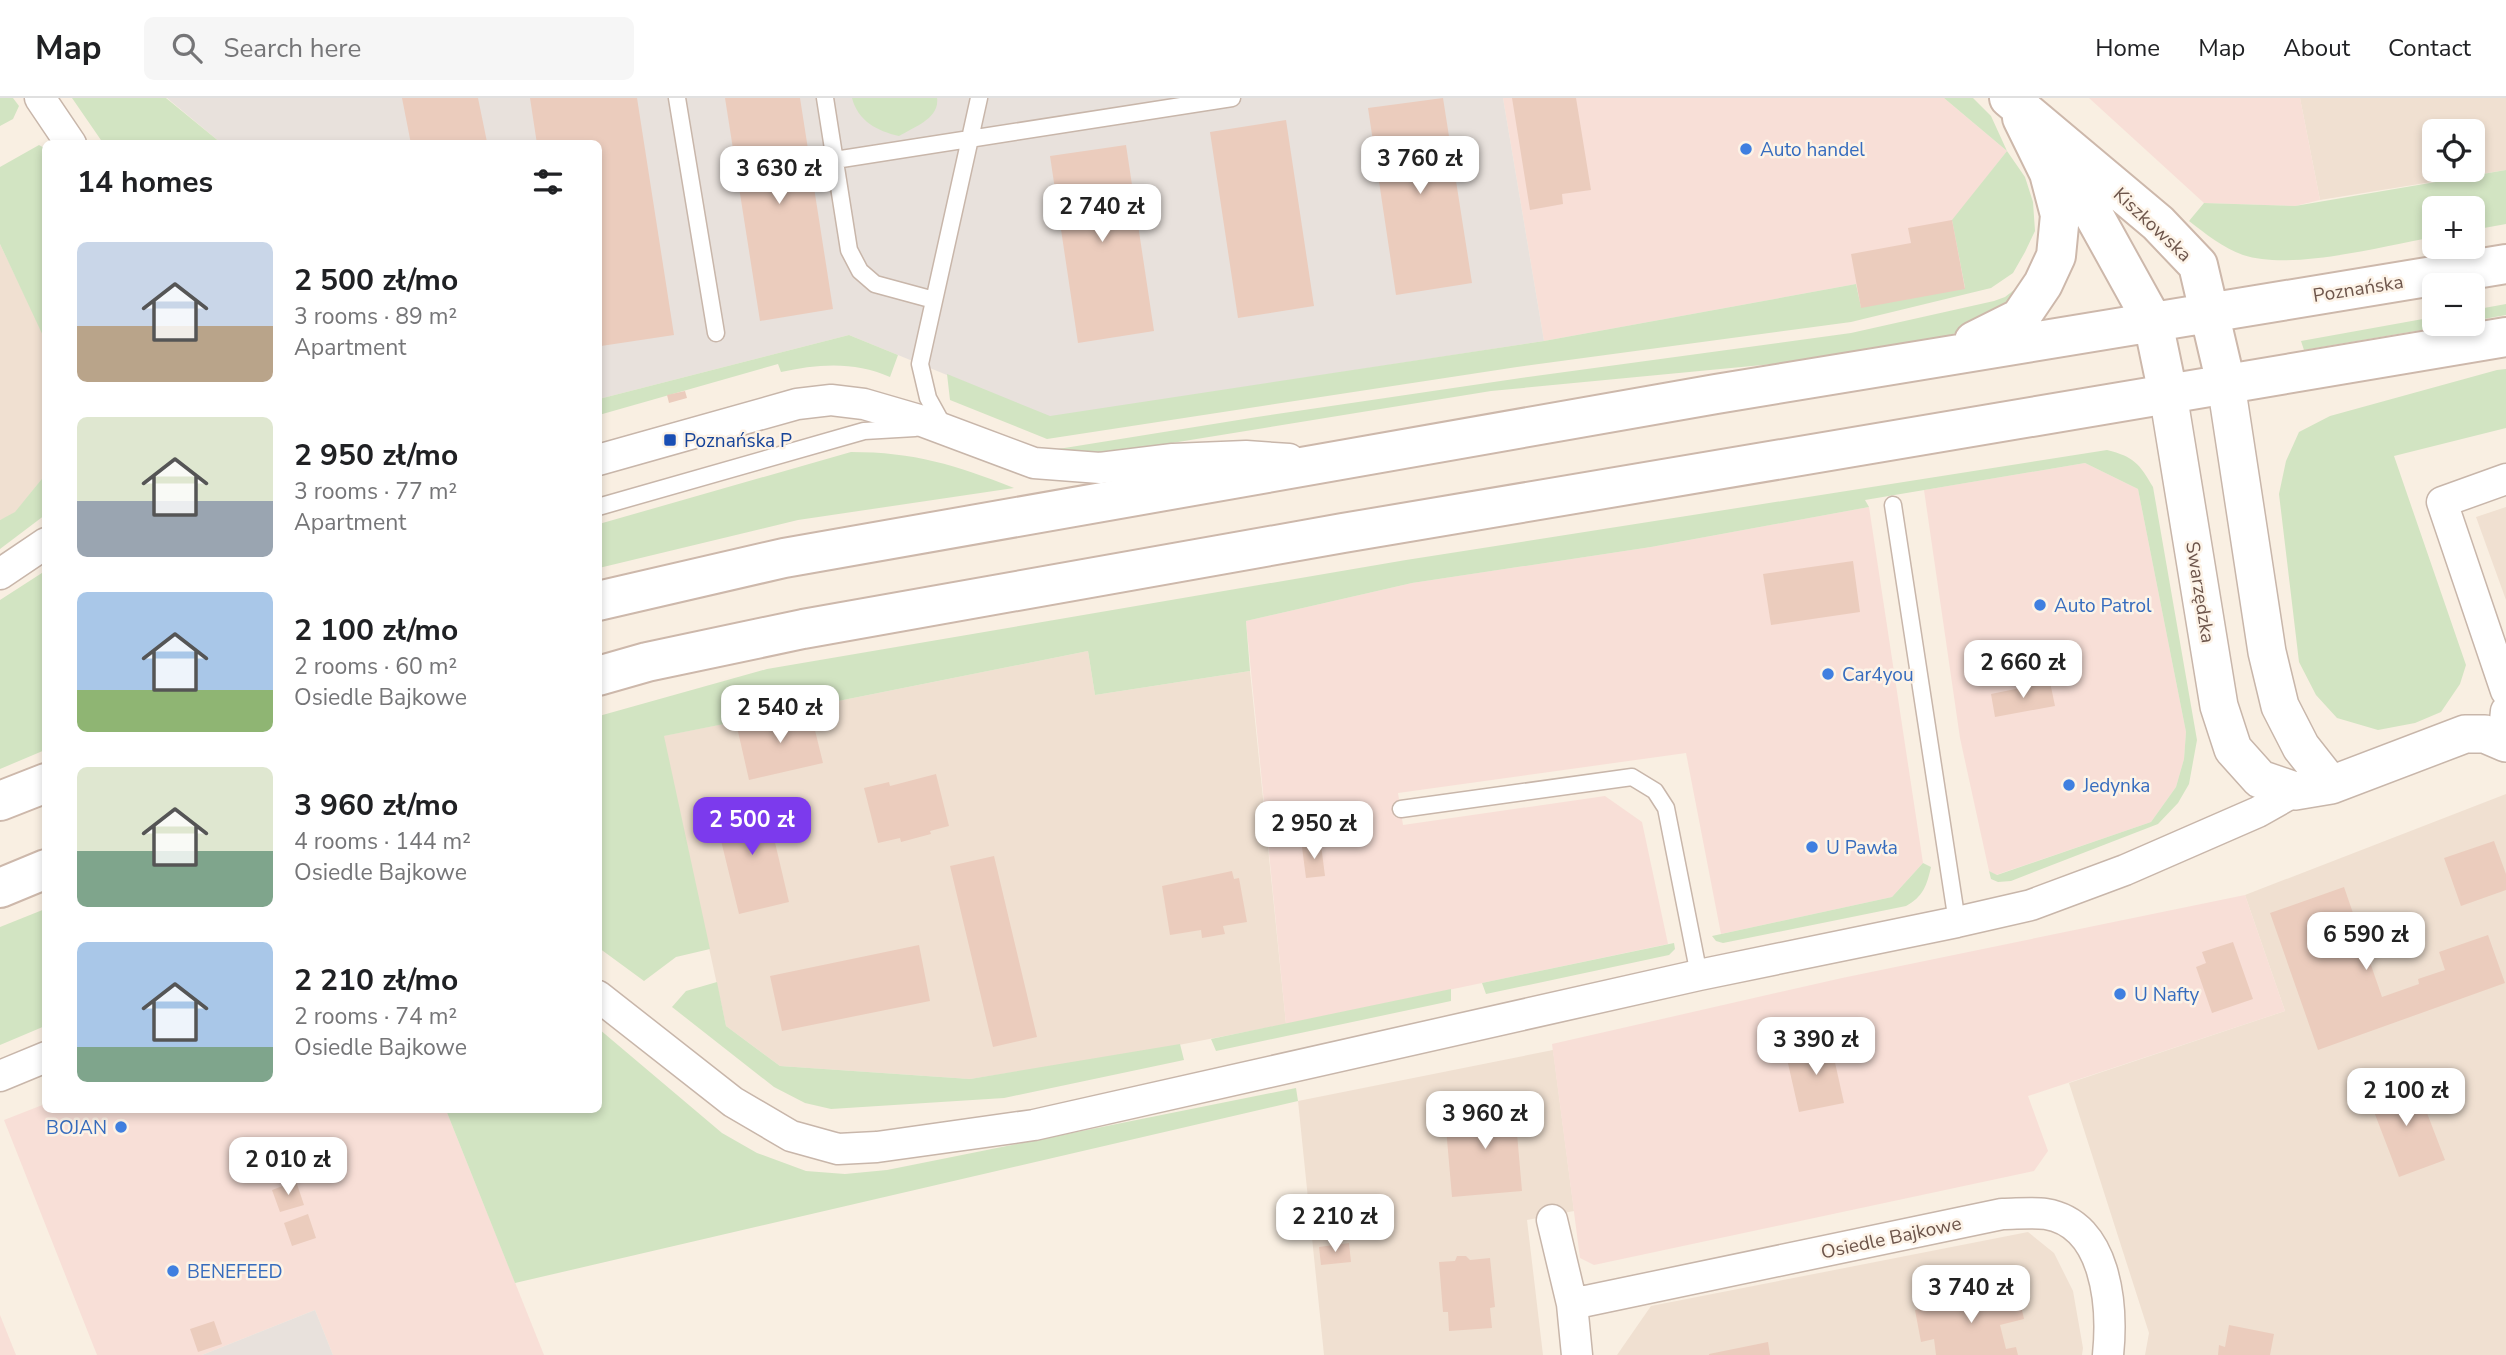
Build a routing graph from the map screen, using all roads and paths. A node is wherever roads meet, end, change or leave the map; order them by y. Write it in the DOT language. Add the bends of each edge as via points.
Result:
graph roads {
  1 [pos="40,98"];
  2 [pos="677,98"];
  3 [pos="825,98"];
  4 [pos="979,98"];
  5 [pos="1232,98"];
  6 [pos="2012,101"];
  7 [pos="970,138"];
  8 [pos="68,140"];
  9 [pos="835,160"];
  10 [pos="2506,264"];
  11 [pos="934,300"];
  12 [pos="2211,313"];
  13 [pos="2153,322"];
  14 [pos="716,333"];
  15 [pos="2506,337"];
  16 [pos="1926,361"];
  17 [pos="2226,384"];
  18 [pos="2168,394"];
  19 [pos="945,429"];
  20 [pos="602,459"];
  21 [pos="1335,463"];
  22 [pos="2506,479"];
  23 [pos="1893,505"];
  24 [pos="602,506"];
  25 [pos="42,546"];
  26 [pos="0,574"];
  27 [pos="602,600"];
  28 [pos="602,675"];
  29 [pos="2506,691"];
  30 [pos="2505,732"];
  31 [pos="42,785"];
  32 [pos="2331,785"];
  33 [pos="2295,791"];
  34 [pos="0,801"];
  35 [pos="1401,809"];
  36 [pos="42,871"];
  37 [pos="0,888"];
  38 [pos="1957,922"];
  39 [pos="1699,975"];
  40 [pos="602,999"];
  41 [pos="42,1059"];
  42 [pos="0,1076"];
  43 [pos="1552,1220"];
  44 [pos="1572,1304"];
  45 [pos="1577,1355"];
  46 [pos="2108,1355"];
  1 -- 8 [label="street"];
  2 -- 14 [label="lane"];
  3 -- 9 [label="lane"];
  4 -- 7 [label="lane"];
  5 -- 7 [label="lane"];
  6 -- 12 [label="main road, Kiszkowska" via="2158,223 2198,265"];
  6 -- 13 [label="main road, Kiszkowska" via="2086,201"];
  6 -- 16 [label="main road" via="2049,173 2060,215 2056,256 2020,318"];
  7 -- 9 [label="lane"];
  7 -- 11 [label="lane"];
  9 -- 11 [label="lane" via="849,250 860,271 875,284"];
  10 -- 12 [label="main road, Poznańska"];
  11 -- 19 [label="lane" via="920,364 928,398"];
  12 -- 13 [label="main road, Poznańska"];
  12 -- 17 [label="main road, Kiszkowska"];
  13 -- 16 [label="main road, Poznańska"];
  13 -- 18 [label="main road, Swarzędzka"];
  15 -- 17 [label="main road"];
  16 -- 21 [label="main road"];
  17 -- 18 [label="main road"];
  17 -- 32 [label="street" via="2267,652 2280,706 2301,747"];
  18 -- 28 [label="main road" via="830,624"];
  18 -- 33 [label="street, Swarzędzka" via="2219,706 2233,749 2260,779"];
  19 -- 20 [label="street" via="863,404 831,400 788,407"];
  19 -- 21 [label="street" via="1034,463 1100,468 1246,456"];
  19 -- 24 [label="lane" via="864,431"];
  21 -- 27 [label="main road" via="784,558"];
  22 -- 29 [label="street" via="2442,502"];
  23 -- 38 [label="lane"];
  25 -- 26 [label="street"];
  30 -- 32 [label="street, Swarzędzka" via="2465,734"];
  31 -- 34 [label="main road"];
  32 -- 33 [label="street, Swarzędzka"];
  33 -- 38 [label="street" via="2125,870 2031,905"];
  35 -- 39 [label="lane" via="1632,777 1655,791 1666,808"];
  36 -- 37 [label="main road"];
  38 -- 39 [label="street"];
  39 -- 40 [label="street" via="1034,1125 838,1149 791,1136 733,1102"];
  41 -- 42 [label="street"];
  43 -- 44 [label="street"];
  44 -- 45 [label="street"];
  44 -- 46 [label="street, Osiedle Bajkowe" via="2002,1214 2047,1214 2070,1225 2091,1245 2104,1274"];
}
